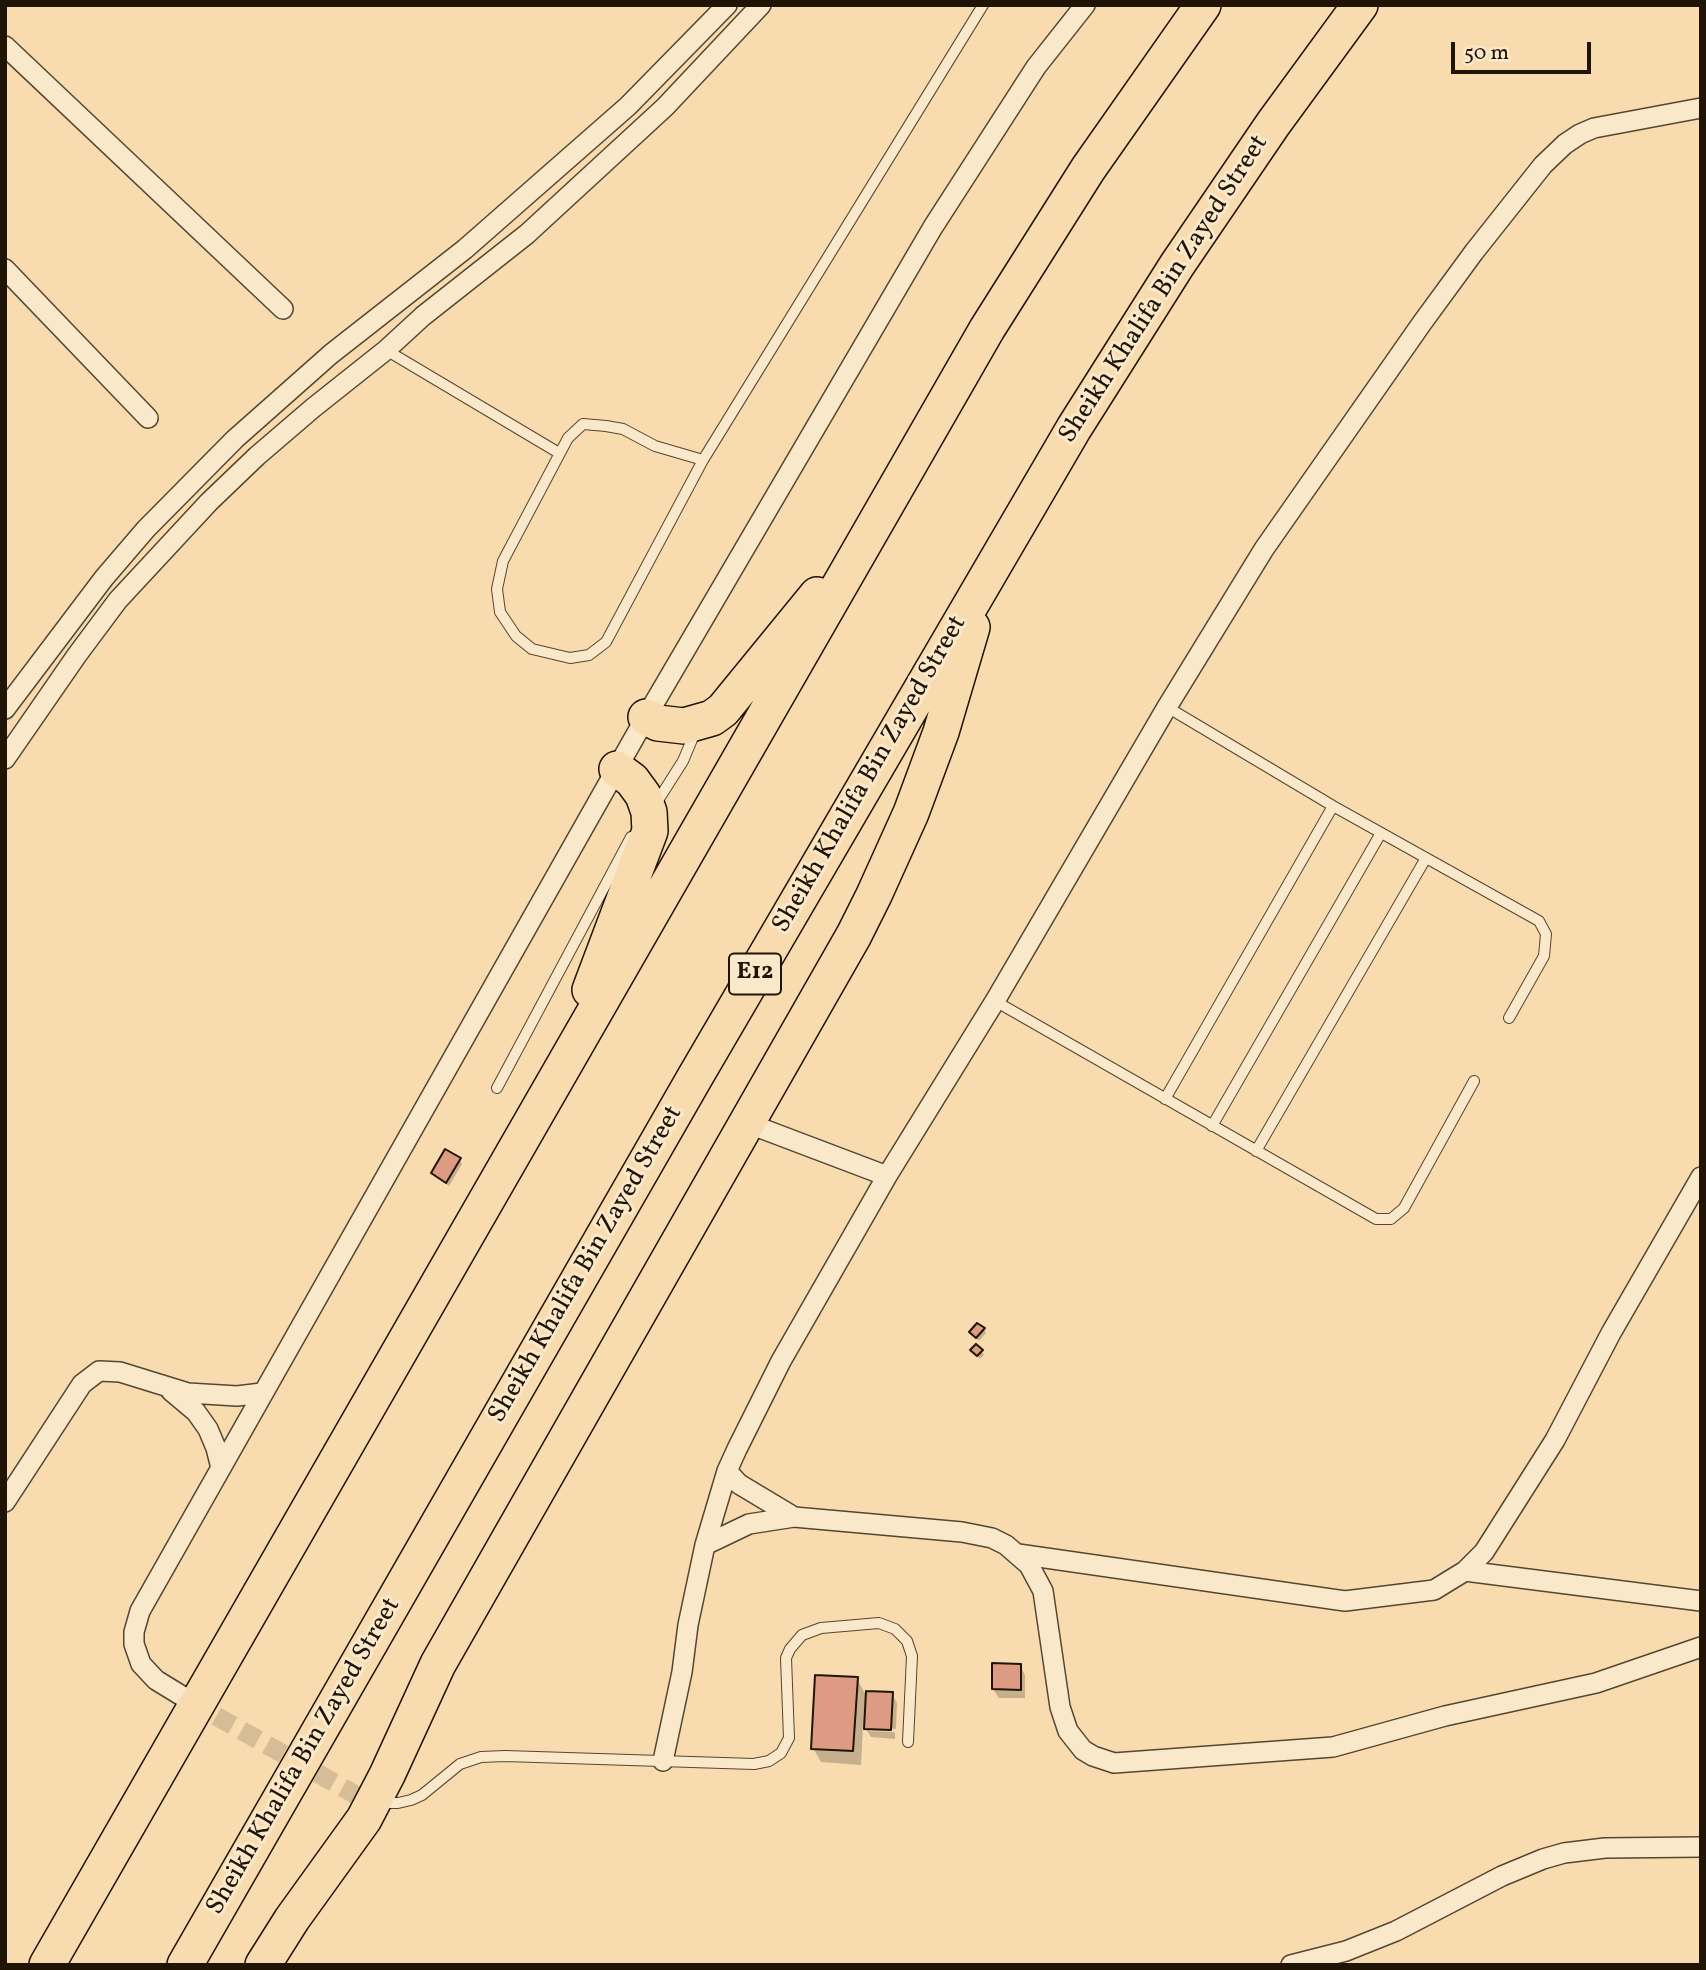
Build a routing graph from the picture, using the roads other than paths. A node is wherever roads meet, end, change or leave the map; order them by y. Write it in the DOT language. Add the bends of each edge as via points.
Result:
graph roads {
  1 [pos="727,5"];
  2 [pos="761,5"];
  3 [pos="983,5"];
  4 [pos="1085,5"];
  5 [pos="1203,5"];
  6 [pos="1360,5"];
  7 [pos="5,46"];
  8 [pos="1701,108"];
  9 [pos="5,269"];
  10 [pos="283,309"];
  11 [pos="386,350"];
  12 [pos="148,418"];
  13 [pos="559,453"];
  14 [pos="703,460"];
  15 [pos="861,549"];
  16 [pos="987,577"];
  17 [pos="1167,707"];
  18 [pos="5,709"];
  19 [pos="646,718"];
  20 [pos="699,723"];
  21 [pos="5,759"];
  22 [pos="617,769"];
  23 [pos="1333,806"];
  24 [pos="649,812"];
  25 [pos="1381,833"];
  26 [pos="1426,858"];
  27 [pos="995,1000"];
  28 [pos="1509,1018"];
  29 [pos="573,1052"];
  30 [pos="1474,1081"];
  31 [pos="497,1088"];
  32 [pos="1165,1099"];
  33 [pos="747,1123"];
  34 [pos="1212,1126"];
  35 [pos="1256,1152"];
  36 [pos="887,1176"];
  37 [pos="1701,1177"];
  38 [pos="164,1387"];
  39 [pos="262,1393"];
  40 [pos="221,1468"];
  41 [pos="727,1471"];
  42 [pos="5,1502"];
  43 [pos="794,1517"];
  44 [pos="705,1545"];
  45 [pos="1018,1554"];
  46 [pos="1465,1571"];
  47 [pos="1701,1601"];
  48 [pos="1701,1647"];
  49 [pos="187,1699"];
  50 [pos="908,1742"];
  51 [pos="663,1761"];
  52 [pos="368,1800"];
  53 [pos="1701,1847"];
  54 [pos="47,1965"];
  55 [pos="185,1965"];
  56 [pos="263,1965"];
  57 [pos="1291,1965"];
  1 -- 18 [label="street" via="610,122 235,439 103,578"];
  2 -- 11 [label="street" via="618,152"];
  3 -- 14 [label="lane"];
  4 -- 19 [label="street" via="1036,67 933,226"];
  5 -- 15 [label="highway" via="1036,250"];
  6 -- 16 [label="highway, Sheikh Khalifa Bin Zayed Street / E12" via="1169,277"];
  7 -- 10 [label="street"];
  8 -- 17 [label="street" via="1594,128 1565,144 1543,165 1474,252 1325,460"];
  9 -- 12 [label="street"];
  11 -- 13 [label="lane"];
  11 -- 21 [label="street" via="257,456 167,546 102,622"];
  13 -- 14 [label="lane" via="583,424 623,429 655,446"];
  13 -- 14 [label="lane" via="503,561 497,589 500,612 516,636 532,649 570,658 589,655 606,642"];
  15 -- 20 [label="highway" via="788,629 733,701"];
  15 -- 29 [label="highway"];
  16 -- 33 [label="highway" via="941,732 893,855 854,935"];
  16 -- 55 [label="highway, Sheikh Khalifa Bin Zayed Street / E12"];
  17 -- 23 [label="lane"];
  17 -- 27 [label="street"];
  19 -- 20 [label="highway" via="673,726"];
  19 -- 22 [label="street"];
  20 -- 24 [label="lane" via="683,761"];
  22 -- 24 [label="highway" via="638,787"];
  22 -- 39 [label="street"];
  23 -- 25 [label="lane"];
  23 -- 32 [label="lane"];
  24 -- 29 [label="highway" via="648,840 603,953"];
  24 -- 31 [label="lane" via="626,845"];
  25 -- 26 [label="lane"];
  25 -- 34 [label="lane"];
  26 -- 28 [label="lane" via="1527,912 1543,927 1544,956"];
  26 -- 35 [label="lane"];
  27 -- 32 [label="lane"];
  27 -- 36 [label="street"];
  29 -- 54 [label="highway"];
  30 -- 35 [label="lane" via="1404,1208 1391,1219 1376,1219"];
  32 -- 34 [label="lane"];
  33 -- 36 [label="street"];
  33 -- 52 [label="highway" via="438,1664"];
  34 -- 35 [label="lane"];
  36 -- 41 [label="street" via="781,1361"];
  37 -- 46 [label="street" via="1555,1440 1484,1552"];
  38 -- 39 [label="street" via="212,1396"];
  38 -- 40 [label="street" via="196,1412 212,1438"];
  38 -- 42 [label="street" via="120,1372 99,1371 82,1384"];
  39 -- 40 [label="street"];
  40 -- 49 [label="street" via="140,1611 134,1632 137,1654 148,1672"];
  41 -- 43 [label="street" via="739,1484"];
  41 -- 44 [label="street"];
  43 -- 44 [label="street" via="749,1524"];
  43 -- 45 [label="street" via="978,1534"];
  44 -- 51 [label="street"];
  45 -- 46 [label="street" via="1345,1601 1434,1590"];
  45 -- 48 [label="street" via="1043,1591 1060,1707 1068,1731 1083,1750 1114,1763 1333,1747 1445,1716 1596,1683"];
  46 -- 47 [label="street"];
  50 -- 51 [label="lane" via="910,1648 895,1629 871,1623 810,1631 795,1641 785,1667 789,1738 775,1758 754,1764"];
  51 -- 52 [label="lane" via="481,1757 460,1764 411,1800 386,1804"];
  52 -- 56 [label="highway" via="350,1840"];
  53 -- 57 [label="street" via="1605,1848 1543,1859 1396,1931 1346,1951"];
}
